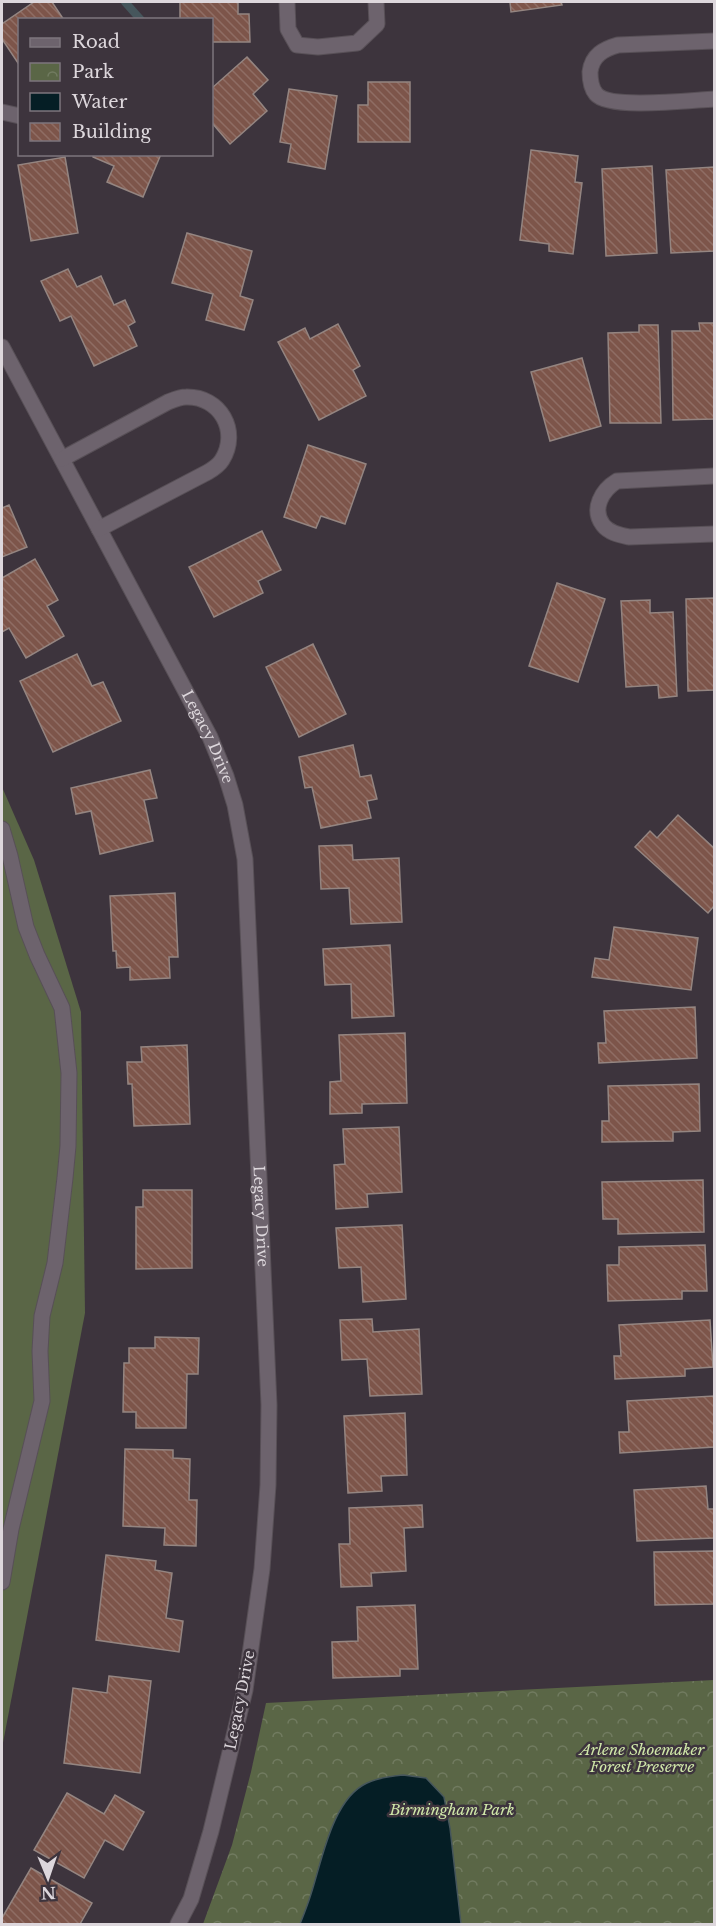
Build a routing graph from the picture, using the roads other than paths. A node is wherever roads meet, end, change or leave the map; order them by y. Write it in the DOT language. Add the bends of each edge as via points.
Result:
graph roads {
  1 [pos="287,2"];
  2 [pos="376,2"];
  3 [pos="714,41"];
  4 [pos="714,99"];
  5 [pos="2,112"];
  6 [pos="18,116"];
  7 [pos="2,347"];
  8 [pos="62,459"];
  9 [pos="714,476"];
  10 [pos="99,529"];
  11 [pos="714,534"];
  12 [pos="2,830"];
  13 [pos="2,1582"];
  14 [pos="178,1924"];
  1 -- 2 [label="street" via="288,29 297,45 318,47 357,44 377,24"];
  3 -- 4 [label="street" via="618,45 604,49 594,59 590,71 596,95 609,101"];
  5 -- 6 [label="street"];
  7 -- 8 [label="street, Legacy Drive"];
  8 -- 10 [label="street, Legacy Drive"];
  8 -- 10 [label="street" via="184,397 215,405 224,417 230,432 221,462"];
  9 -- 11 [label="street" via="617,481 602,494 599,509 603,526 615,534"];
  10 -- 14 [label="street, Legacy Drive" via="210,737 235,805 245,859 269,1405 267,1495 262,1569 245,1690 211,1831 191,1899"];
  12 -- 13 [label="street" via="26,927 62,1008 69,1073 65,1178 55,1263 42,1316 42,1401"];
}
